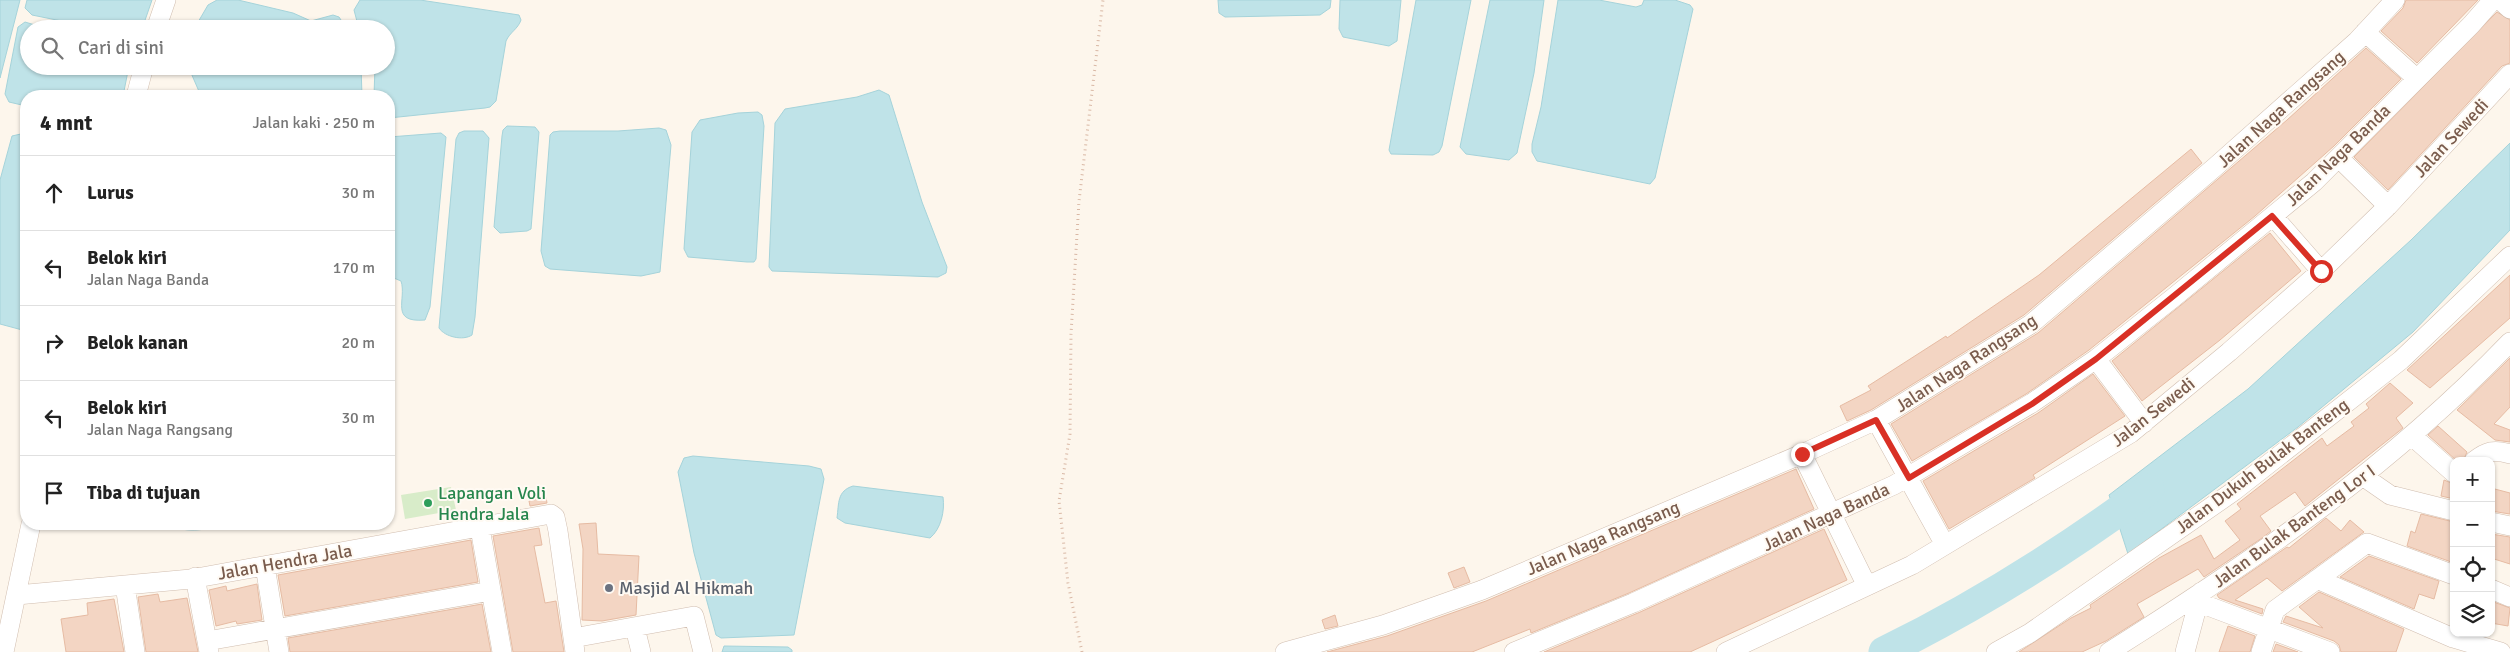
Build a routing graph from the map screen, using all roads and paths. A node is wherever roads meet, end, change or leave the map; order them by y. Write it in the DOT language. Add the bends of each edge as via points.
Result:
graph roads {
  1 [pos="166,0"];
  2 [pos="1103,0"];
  3 [pos="2395,0"];
  4 [pos="2494,0"];
  5 [pos="2500,0"];
  6 [pos="2510,9"];
  7 [pos="159,20"];
  8 [pos="2365,32"];
  9 [pos="2510,74"];
  10 [pos="142,75"];
  11 [pos="2416,78"];
  12 [pos="138,90"];
  13 [pos="2339,158"];
  14 [pos="2388,206"];
  15 [pos="2272,216"];
  16 [pos="2510,256"];
  17 [pos="2321,271"];
  18 [pos="2510,342"];
  19 [pos="2096,359"];
  20 [pos="1876,420"];
  21 [pos="2144,422"];
  22 [pos="2412,436"];
  23 [pos="1802,454"];
  24 [pos="2510,454"];
  25 [pos="2479,457"];
  26 [pos="2450,469"];
  27 [pos="2364,477"];
  28 [pos="1909,478"];
  29 [pos="2450,510"];
  30 [pos="1831,515"];
  31 [pos="2495,523"];
  32 [pos="2510,526"];
  33 [pos="480,528"];
  34 [pos="30,530"];
  35 [pos="1946,545"];
  36 [pos="265,566"];
  37 [pos="2450,573"];
  38 [pos="195,577"];
  39 [pos="2317,579"];
  40 [pos="125,585"];
  41 [pos="1867,586"];
  42 [pos="492,591"];
  43 [pos="2495,591"];
  44 [pos="16,595"];
  45 [pos="2201,597"];
  46 [pos="2510,597"];
  47 [pos="635,628"];
  48 [pos="2268,628"];
  49 [pos="275,630"];
  50 [pos="574,645"];
  51 [pos="208,646"];
  52 [pos="1524,651"];
  53 [pos="4,652"];
  54 [pos="135,652"];
  55 [pos="279,652"];
  56 [pos="502,652"];
  57 [pos="640,652"];
  58 [pos="703,652"];
  59 [pos="1082,652"];
  60 [pos="1285,652"];
  61 [pos="1726,652"];
  62 [pos="1996,652"];
  63 [pos="2108,652"];
  64 [pos="2185,652"];
  65 [pos="2261,652"];
  66 [pos="2330,652"];
  67 [pos="2502,652"];
  1 -- 7 [label="street"];
  2 -- 59 [label="path" via="1079,201 1071,334 1070,434 1059,501 1068,584"];
  3 -- 8 [label="street, Jalan Naga Rangsang"];
  4 -- 11 [label="street, Jalan Naga Banda"];
  5 -- 6 [label="street"];
  8 -- 11 [label="street"];
  8 -- 20 [label="street, Jalan Naga Rangsang" via="2215,167 2031,324"];
  9 -- 14 [label="street, Jalan Sewedi"];
  10 -- 12 [label="street"];
  11 -- 13 [label="street, Jalan Naga Banda"];
  13 -- 14 [label="street"];
  13 -- 15 [label="street, Jalan Naga Banda"];
  14 -- 17 [label="street, Jalan Sewedi"];
  15 -- 17 [label="street"];
  15 -- 19 [label="street, Jalan Naga Banda"];
  16 -- 62 [label="street, Jalan Dukuh Bulak Banteng" via="2401,360 2234,491 2030,633"];
  17 -- 21 [label="street, Jalan Sewedi"];
  18 -- 22 [label="street, Jalan Bulak Banteng Lor I"];
  19 -- 21 [label="street"];
  19 -- 28 [label="street, Jalan Naga Banda" via="2032,404"];
  20 -- 23 [label="street, Jalan Naga Rangsang"];
  20 -- 28 [label="street"];
  21 -- 35 [label="street, Jalan Sewedi"];
  22 -- 26 [label="street"];
  22 -- 27 [label="street, Jalan Bulak Banteng Lor I"];
  23 -- 30 [label="street"];
  23 -- 60 [label="street, Jalan Naga Rangsang" via="1482,590 1383,625"];
  24 -- 25 [label="street" via="2485,452"];
  27 -- 29 [label="street" via="2390,495"];
  27 -- 45 [label="street, Jalan Bulak Banteng Lor I"];
  28 -- 30 [label="street, Jalan Naga Banda"];
  28 -- 35 [label="street"];
  30 -- 41 [label="street"];
  30 -- 52 [label="street, Jalan Naga Banda"];
  31 -- 32 [label="street"];
  33 -- 36 [label="street, Jalan Hendra Jala"];
  33 -- 42 [label="street"];
  33 -- 50 [label="street, Jalan Hendra Jala" via="551,514 555,517"];
  34 -- 44 [label="street"];
  35 -- 41 [label="street, Jalan Sewedi"];
  36 -- 38 [label="street, Jalan Hendra Jala"];
  36 -- 49 [label="street"];
  37 -- 39 [label="street" via="2367,542"];
  38 -- 40 [label="street, Jalan Hendra Jala"];
  38 -- 51 [label="street"];
  39 -- 48 [label="street" via="2275,610"];
  39 -- 67 [label="street" via="2453,638"];
  40 -- 44 [label="street, Jalan Hendra Jala"];
  40 -- 54 [label="street"];
  41 -- 61 [label="street, Jalan Sewedi"];
  42 -- 49 [label="street"];
  42 -- 56 [label="street"];
  43 -- 46 [label="street"];
  44 -- 53 [label="street"];
  45 -- 48 [label="street"];
  45 -- 63 [label="street, Jalan Bulak Banteng Lor I"];
  45 -- 64 [label="street"];
  47 -- 50 [label="street"];
  47 -- 57 [label="street"];
  47 -- 58 [label="street" via="694,616"];
  48 -- 65 [label="street"];
  48 -- 66 [label="street"];
  49 -- 51 [label="street"];
  49 -- 55 [label="street"];
}
